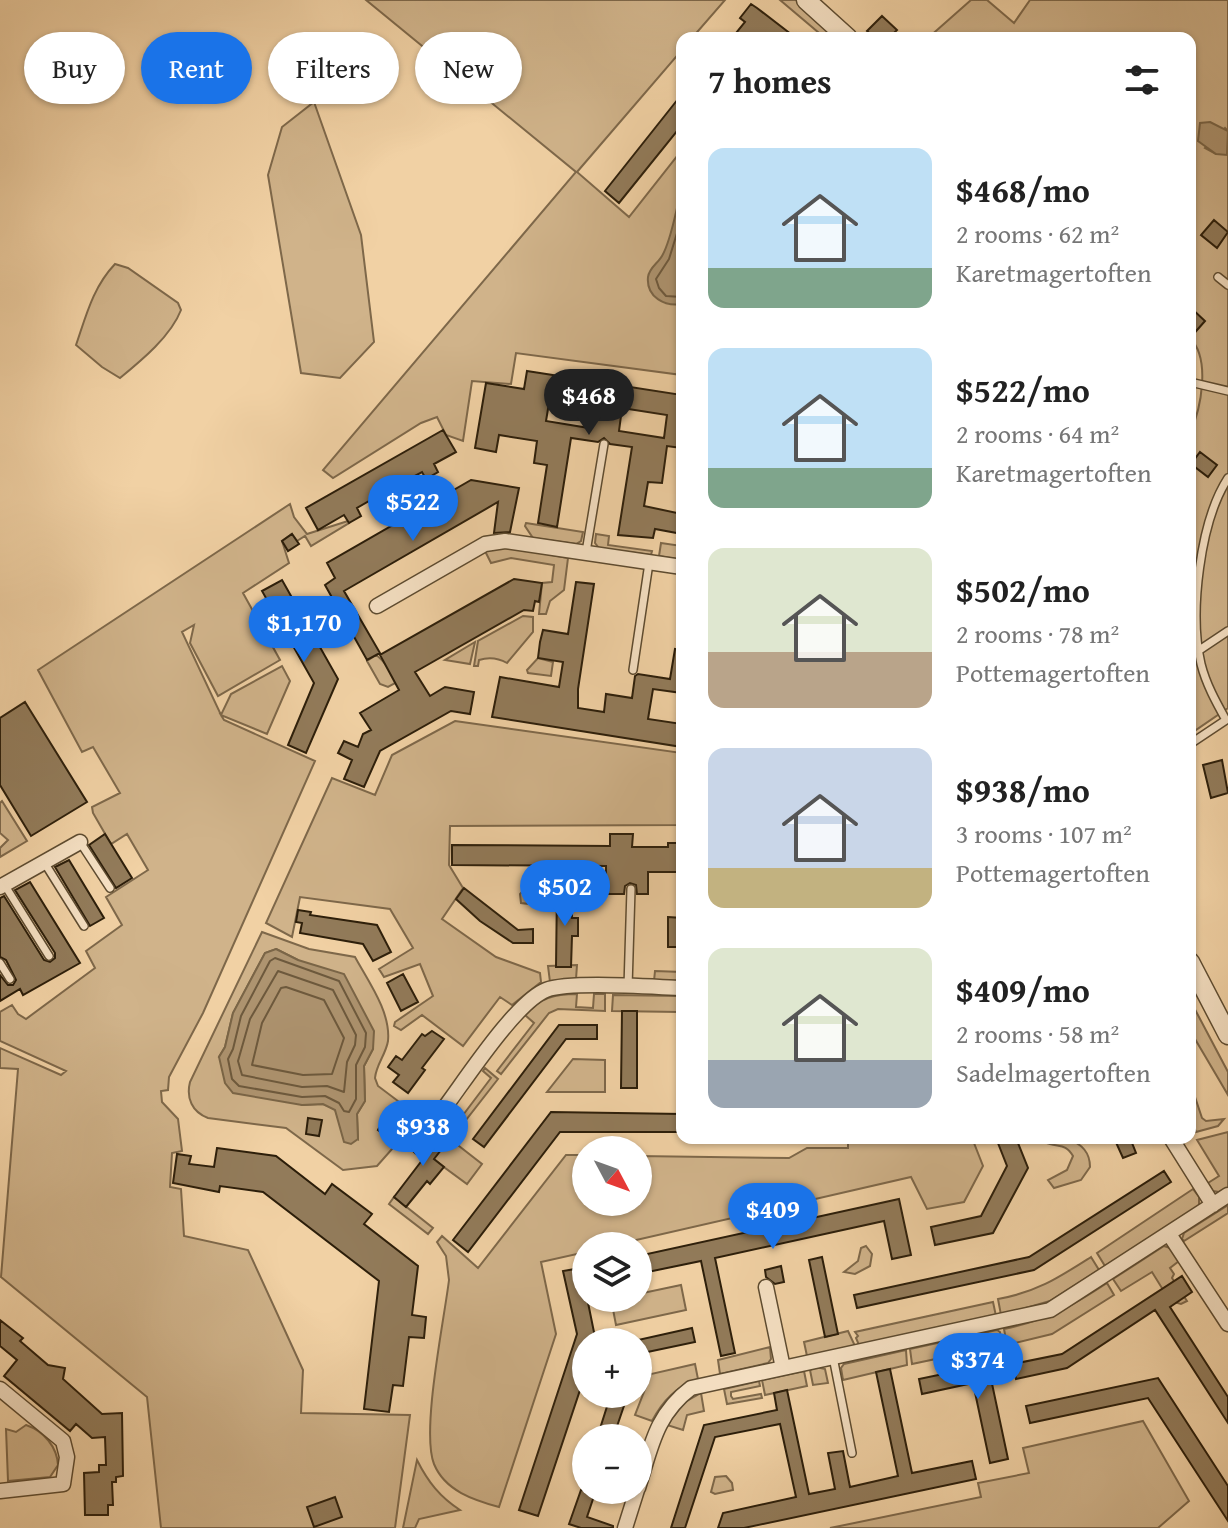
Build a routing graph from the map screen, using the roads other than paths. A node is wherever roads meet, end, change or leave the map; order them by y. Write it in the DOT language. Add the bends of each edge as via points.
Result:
graph roads {
  1 [pos="807,0"];
  2 [pos="842,32"];
  3 [pos="1218,277"];
  4 [pos="1228,285"];
  5 [pos="1196,383"];
  6 [pos="1228,391"];
  7 [pos="604,444"];
  8 [pos="1228,478"];
  9 [pos="586,553"];
  10 [pos="649,563"];
  11 [pos="676,566"];
  12 [pos="377,606"];
  13 [pos="1228,631"];
  14 [pos="1198,651"];
  15 [pos="633,670"];
  16 [pos="1196,740"];
  17 [pos="80,842"];
  18 [pos="44,862"];
  19 [pos="2,886"];
  20 [pos="110,888"];
  21 [pos="631,889"];
  22 [pos="84,926"];
  23 [pos="49,956"];
  24 [pos="0,963"];
  25 [pos="1196,974"];
  26 [pos="10,979"];
  27 [pos="628,987"];
  28 [pos="676,988"];
  29 [pos="1228,1035"];
  30 [pos="445,1107"];
  31 [pos="1175,1144"];
  32 [pos="1228,1195"];
  33 [pos="1213,1205"];
  34 [pos="1169,1234"];
  35 [pos="766,1287"];
  36 [pos="1228,1324"];
  37 [pos="833,1357"];
  38 [pos="783,1368"];
  39 [pos="0,1389"];
  40 [pos="652,1444"];
  41 [pos="852,1453"];
  42 [pos="0,1491"];
  43 [pos="633,1504"];
  44 [pos="625,1528"];
  1 -- 2 [label="street"];
  3 -- 4 [label="lane"];
  5 -- 6 [label="lane"];
  7 -- 9 [label="lane"];
  8 -- 14 [label="lane" via="1207,523 1196,611"];
  9 -- 10 [label="street"];
  9 -- 12 [label="street" via="505,541 485,544"];
  10 -- 11 [label="street"];
  10 -- 15 [label="lane"];
  13 -- 14 [label="lane"];
  14 -- 16 [label="lane" via="1207,684 1226,720"];
  17 -- 18 [label="street"];
  17 -- 20 [label="lane"];
  18 -- 19 [label="street"];
  18 -- 22 [label="lane"];
  19 -- 23 [label="lane"];
  21 -- 27 [label="lane"];
  24 -- 26 [label="lane"];
  25 -- 29 [label="street"];
  27 -- 28 [label="street"];
  27 -- 30 [label="street" via="567,987 537,995"];
  31 -- 33 [label="street"];
  32 -- 33 [label="street"];
  33 -- 34 [label="street"];
  34 -- 36 [label="street"];
  34 -- 37 [label="street" via="1050,1310"];
  35 -- 38 [label="street"];
  37 -- 38 [label="street"];
  37 -- 41 [label="lane"];
  38 -- 40 [label="street" via="691,1388 659,1421"];
  39 -- 42 [label="street" via="63,1441 67,1457 63,1484"];
  43 -- 44 [label="street"];
}
